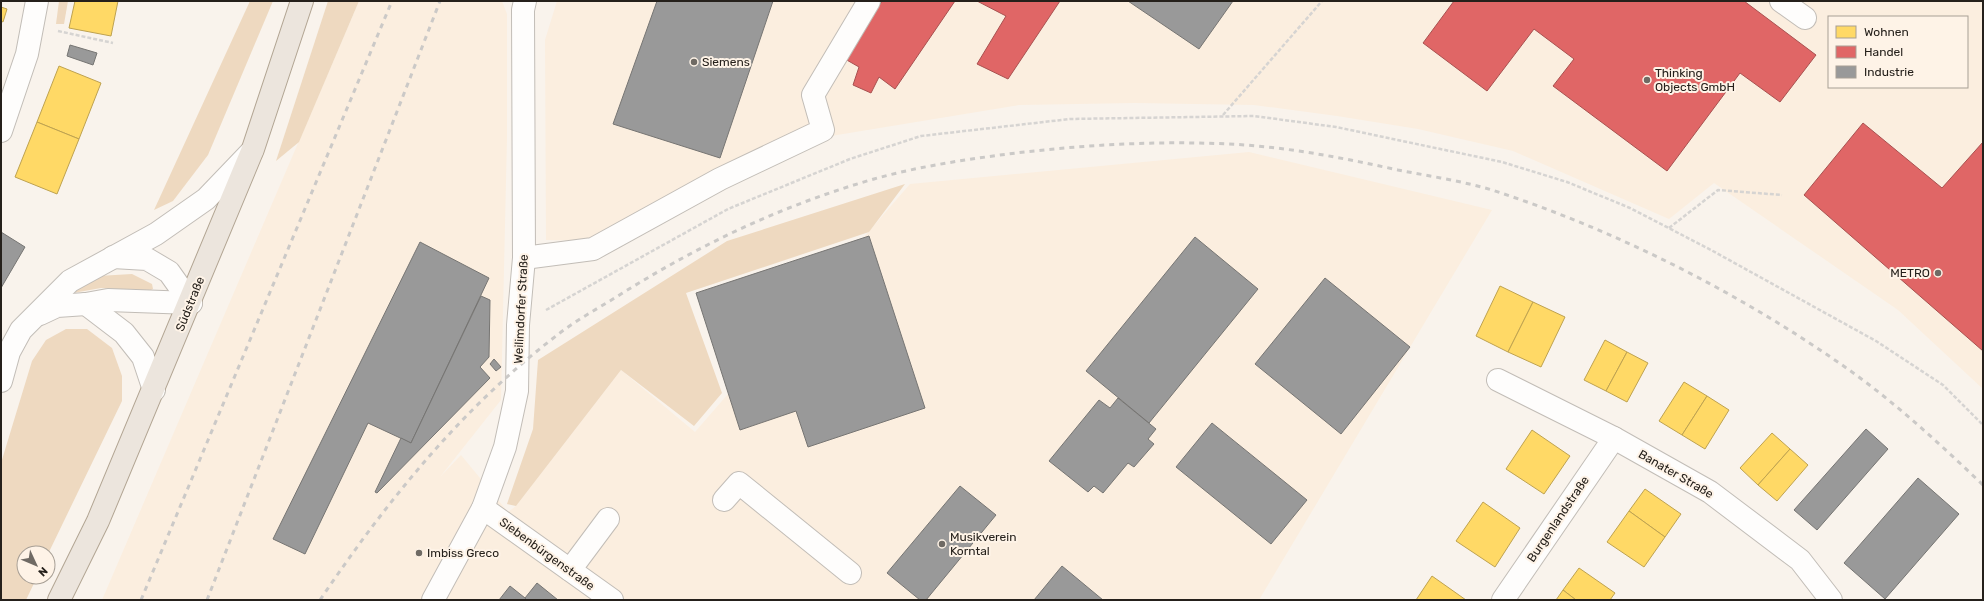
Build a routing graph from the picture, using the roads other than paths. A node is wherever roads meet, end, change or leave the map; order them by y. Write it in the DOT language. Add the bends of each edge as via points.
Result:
graph roads {
  1 [pos="37,1"];
  2 [pos="302,1"];
  3 [pos="525,1"];
  4 [pos="869,1"];
  5 [pos="1781,1"];
  6 [pos="1805,18"];
  7 [pos="1,131"];
  8 [pos="253,150"];
  9 [pos="113,257"];
  10 [pos="524,258"];
  11 [pos="190,303"];
  12 [pos="86,304"];
  13 [pos="37,315"];
  14 [pos="1498,380"];
  15 [pos="1,381"];
  16 [pos="154,390"];
  17 [pos="1614,438"];
  18 [pos="724,500"];
  19 [pos="483,508"];
  20 [pos="608,519"];
  21 [pos="570,570"];
  22 [pos="850,573"];
  23 [pos="59,600"];
  24 [pos="433,600"];
  25 [pos="612,600"];
  26 [pos="1503,600"];
  27 [pos="1831,600"];
  1 -- 7 [label="street" via="27,54"];
  2 -- 8 [label="main road, Südstraße"];
  3 -- 10 [label="street, Weilimdorfer Straße"];
  4 -- 10 [label="street" via="813,96 823,130 720,179 594,249"];
  5 -- 6 [label="street"];
  8 -- 9 [label="street" via="206,199 156,234"];
  8 -- 11 [label="main road, Südstraße"];
  9 -- 11 [label="street" via="147,259 169,272"];
  9 -- 13 [label="street" via="70,281"];
  10 -- 19 [label="street, Weilimdorfer Straße" via="518,326 517,391 505,447"];
  11 -- 12 [label="street" via="108,300"];
  11 -- 16 [label="main road, Südstraße"];
  12 -- 13 [label="street" via="57,306"];
  12 -- 16 [label="street" via="124,333 143,357"];
  13 -- 15 [label="street" via="21,330 8,352"];
  14 -- 17 [label="street, Banater Straße"];
  16 -- 23 [label="main road, Südstraße" via="98,521"];
  17 -- 26 [label="street, Burgenlandstraße"];
  17 -- 27 [label="street, Banater Straße" via="1710,492 1800,560"];
  18 -- 22 [label="street" via="739,483"];
  19 -- 21 [label="street, Siebenbürgenstraße"];
  19 -- 24 [label="street, Weilimdorfer Straße"];
  20 -- 21 [label="street"];
  21 -- 25 [label="street, Siebenbürgenstraße"];
}
